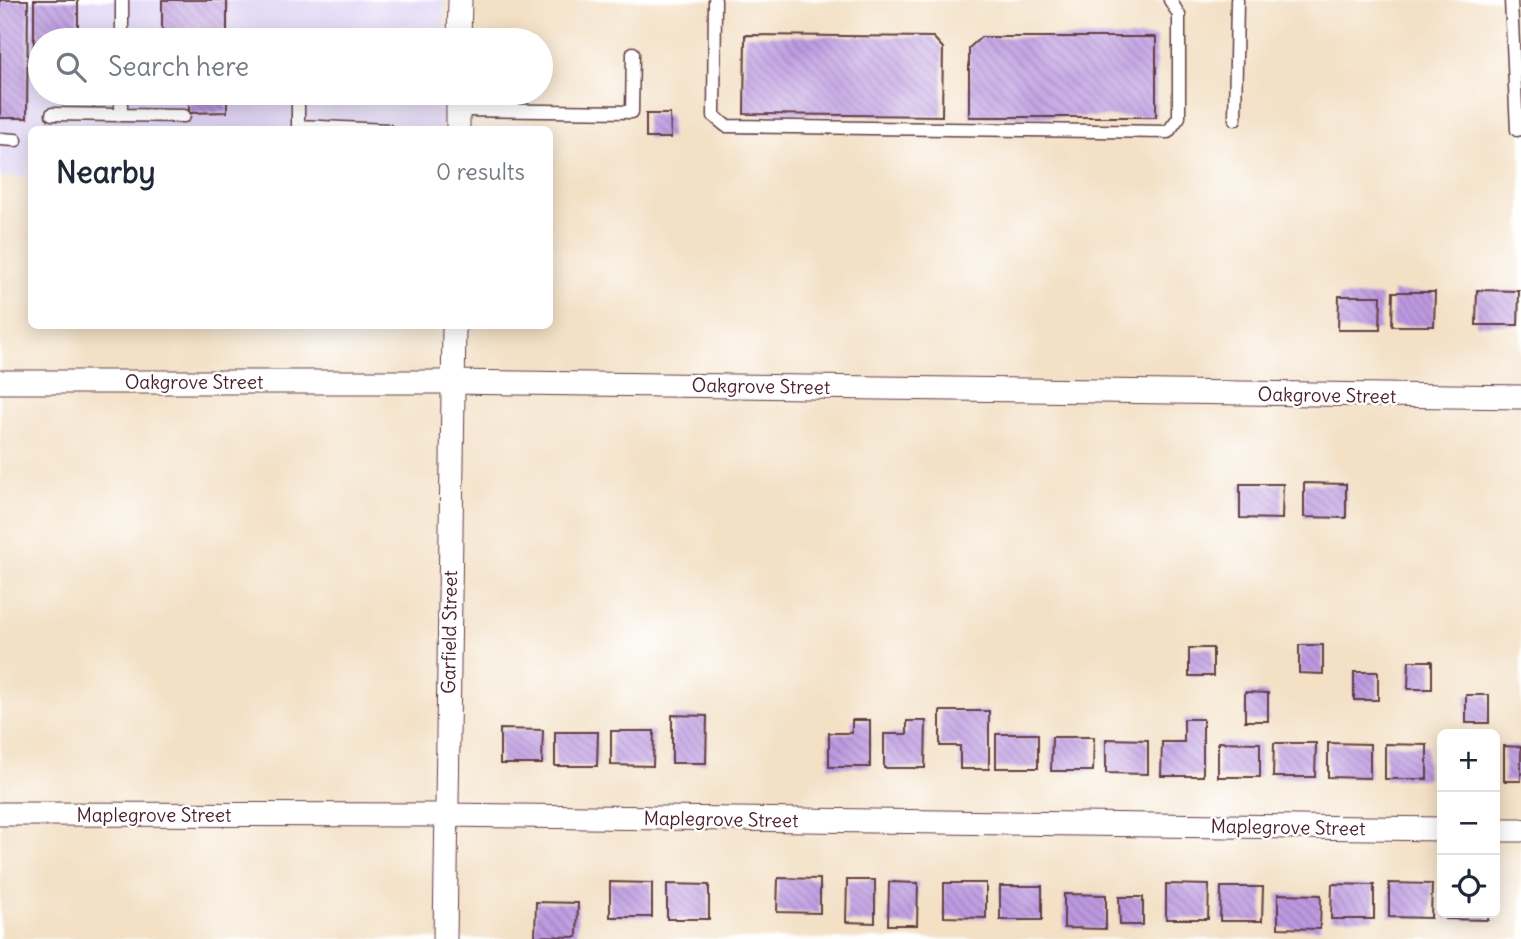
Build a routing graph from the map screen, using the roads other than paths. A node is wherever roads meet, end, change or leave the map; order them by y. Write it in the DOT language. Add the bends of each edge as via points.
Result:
graph roads {
  1 [pos="122,0"];
  2 [pos="460,0"];
  3 [pos="715,0"];
  4 [pos="1170,0"];
  5 [pos="1237,0"];
  6 [pos="1511,0"];
  7 [pos="122,28"];
  8 [pos="459,28"];
  9 [pos="634,53"];
  10 [pos="121,105"];
  11 [pos="298,105"];
  12 [pos="458,111"];
  13 [pos="52,114"];
  14 [pos="121,115"];
  15 [pos="184,116"];
  16 [pos="1235,119"];
  17 [pos="298,126"];
  18 [pos="1521,130"];
  19 [pos="0,139"];
  20 [pos="16,140"];
  21 [pos="454,329"];
  22 [pos="0,382"];
  23 [pos="453,382"];
  24 [pos="1521,397"];
  25 [pos="0,814"];
  26 [pos="446,815"];
  27 [pos="1437,829"];
  28 [pos="1500,830"];
  29 [pos="1521,830"];
  30 [pos="445,939"];
  1 -- 7 [label="lane"];
  2 -- 8 [label="street"];
  3 -- 4 [label="lane" via="714,116 726,126 1168,132 1179,117 1179,15"];
  5 -- 16 [label="lane"];
  6 -- 18 [label="lane" via="1517,130"];
  9 -- 12 [label="lane" via="632,112"];
  10 -- 14 [label="lane"];
  11 -- 17 [label="lane"];
  13 -- 14 [label="lane"];
  14 -- 15 [label="lane"];
  19 -- 20 [label="lane"];
  21 -- 23 [label="street, Garfield Street"];
  22 -- 23 [label="street, Oakgrove Street"];
  23 -- 24 [label="street, Oakgrove Street"];
  23 -- 26 [label="street, Garfield Street"];
  25 -- 26 [label="street, Maplegrove Street"];
  26 -- 27 [label="street, Maplegrove Street"];
  26 -- 30 [label="street, Garfield Street"];
  28 -- 29 [label="street"];
}
